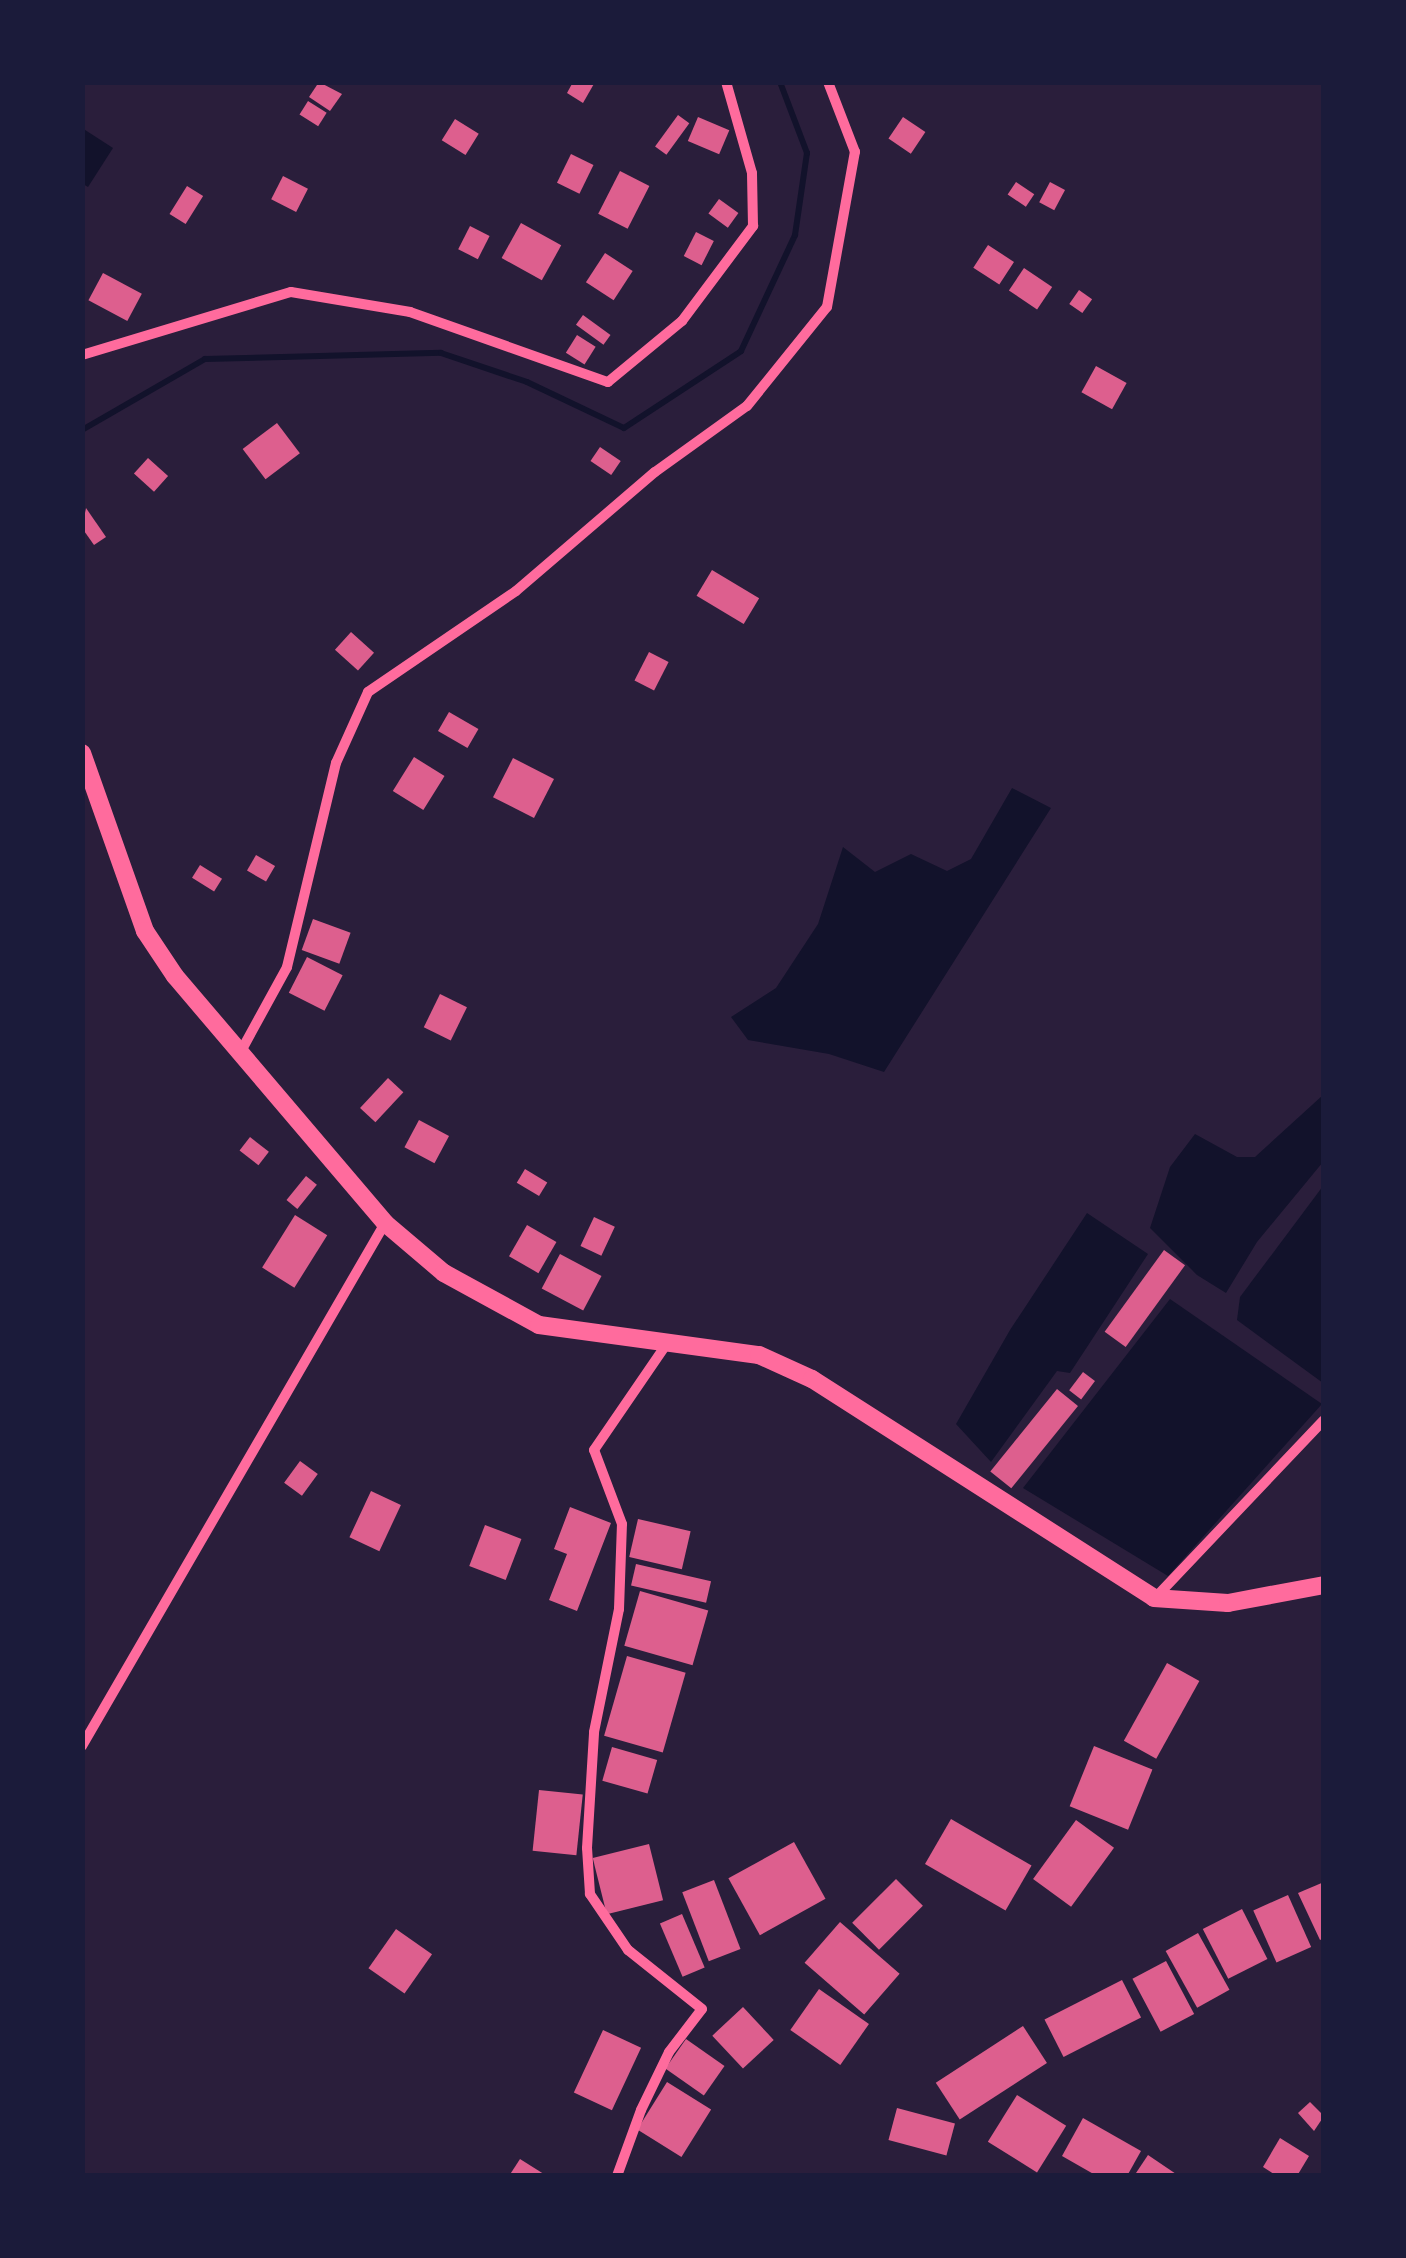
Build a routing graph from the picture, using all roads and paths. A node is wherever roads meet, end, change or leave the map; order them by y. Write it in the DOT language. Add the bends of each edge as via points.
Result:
graph roads {
  1 [pos="726,82"];
  2 [pos="828,82"];
  3 [pos="82,355"];
  4 [pos="82,754"];
  5 [pos="240,1054"];
  6 [pos="386,1223"];
  7 [pos="666,1346"];
  8 [pos="1324,1420"];
  9 [pos="1324,1585"];
  10 [pos="1154,1598"];
  11 [pos="82,1746"];
  12 [pos="617,2176"];
  1 -- 3 [label="street" via="752,174 753,226 682,321 608,382 410,312 291,292"];
  2 -- 5 [label="street" via="855,152 827,307 747,406 656,472 516,590 368,692 336,763 286,967"];
  4 -- 5 [label="highway" via="145,930"];
  5 -- 6 [label="highway"];
  6 -- 7 [label="highway" via="444,1273 540,1325"];
  6 -- 11 [label="street"];
  7 -- 10 [label="highway" via="759,1355 812,1380"];
  7 -- 12 [label="street" via="594,1450 622,1524 619,1609 594,1732 587,1848 590,1894 628,1950 702,2008 669,2052"];
  8 -- 10 [label="street"];
  9 -- 10 [label="highway" via="1228,1604"];
}
